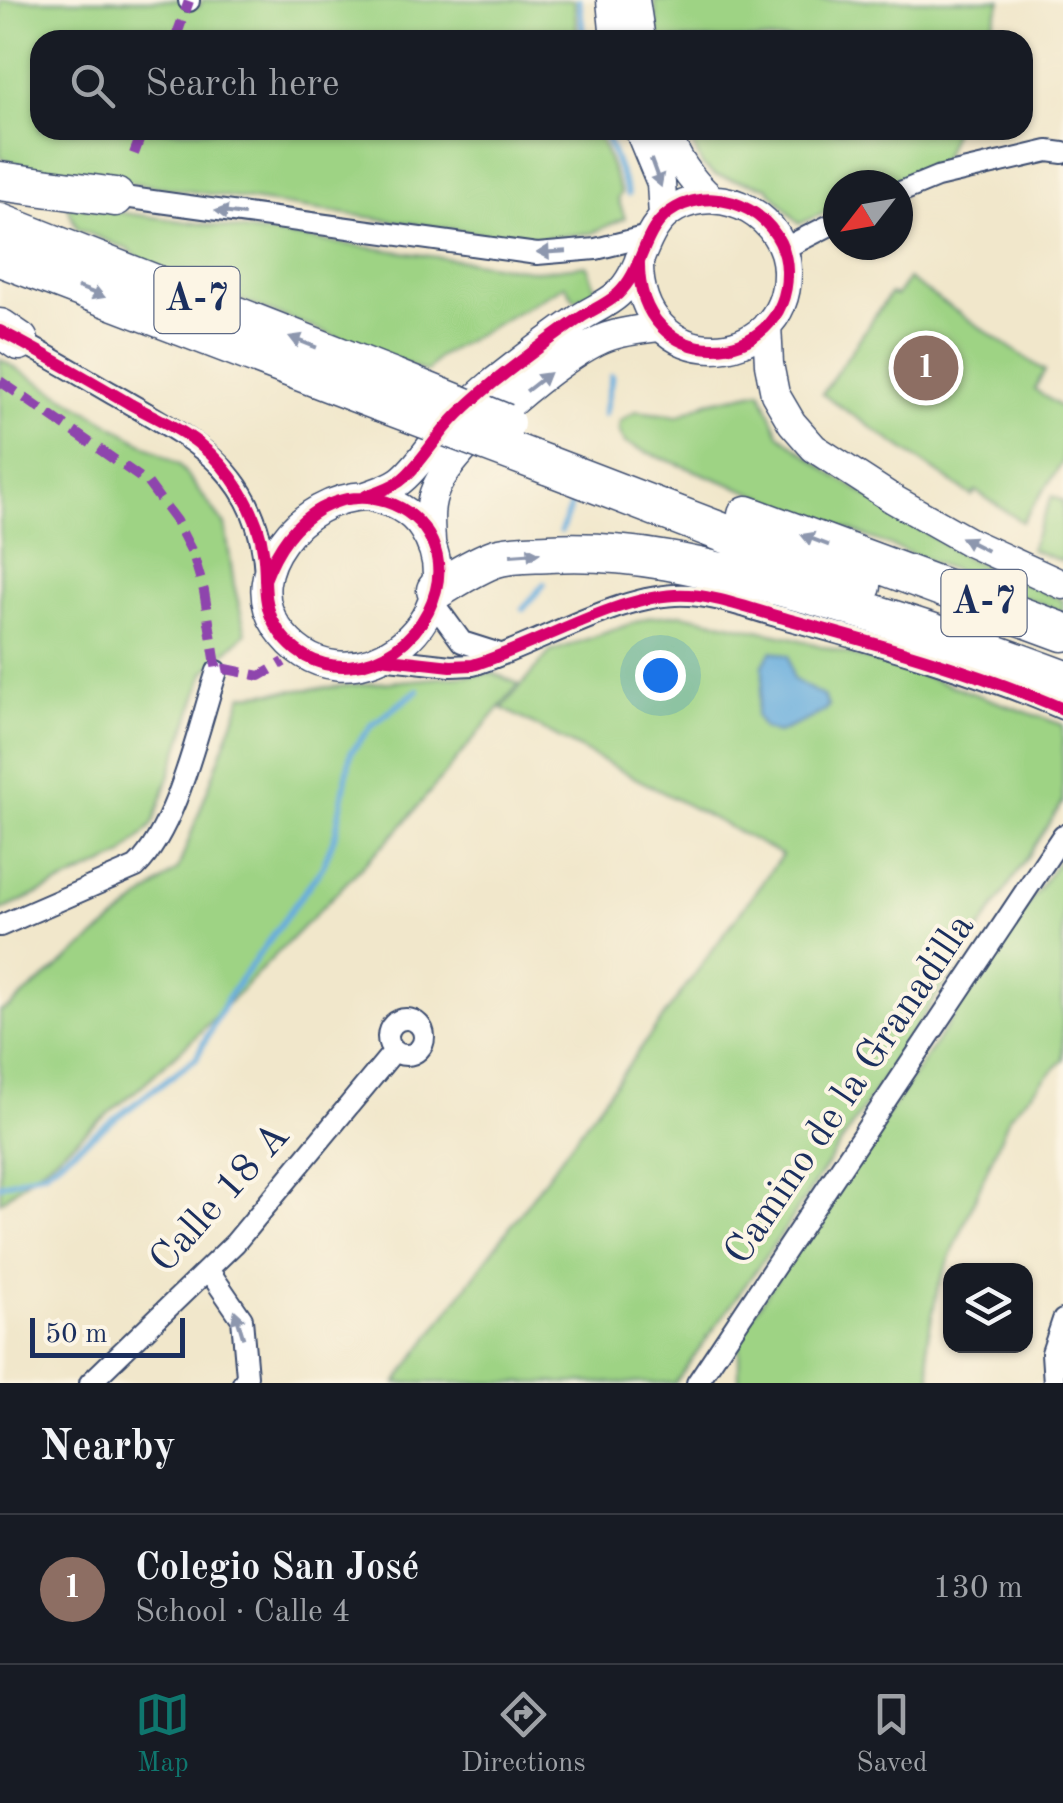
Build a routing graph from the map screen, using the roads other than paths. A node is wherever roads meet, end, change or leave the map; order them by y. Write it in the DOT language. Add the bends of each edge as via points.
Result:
graph roads {
  1 [pos="611,0"];
  2 [pos="635,0"];
  3 [pos="614,30"];
  4 [pos="640,30"];
  5 [pos="643,140"];
  6 [pos="670,140"];
  7 [pos="1063,153"];
  8 [pos="0,170"];
  9 [pos="0,181"];
  10 [pos="913,188"];
  11 [pos="115,197"];
  12 [pos="712,199"];
  13 [pos="0,223"];
  14 [pos="823,229"];
  15 [pos="650,238"];
  16 [pos="783,249"];
  17 [pos="0,257"];
  18 [pos="767,325"];
  19 [pos="660,327"];
  20 [pos="6,333"];
  21 [pos="387,390"];
  22 [pos="553,455"];
  23 [pos="366,496"];
  24 [pos="431,542"];
  25 [pos="265,580"];
  26 [pos="1063,585"];
  27 [pos="434,596"];
  28 [pos="1063,632"];
  29 [pos="500,654"];
  30 [pos="380,658"];
  31 [pos="1063,662"];
  32 [pos="217,671"];
  33 [pos="1063,679"];
  34 [pos="1063,709"];
  35 [pos="1063,835"];
  36 [pos="0,926"];
  37 [pos="394,1051"];
  38 [pos="209,1271"];
  39 [pos="1063,1320"];
  40 [pos="90,1383"];
  41 [pos="243,1383"];
  42 [pos="697,1383"];
  43 [pos="1054,1383"];
  1 -- 3 [label="street"];
  2 -- 4 [label="street"];
  5 -- 15 [label="street, one-way" via="660,182"];
  6 -- 12 [label="street"];
  7 -- 10 [label="street" via="1048,150"];
  8 -- 11 [label="street"];
  9 -- 11 [label="highway"];
  15 -- 11 [label="street, one-way" via="536,254"];
  12 -- 15 [label="street" via="694,201"];
  12 -- 16 [label="street" via="756,212"];
  21 -- 13 [label="highway, A-7, one-way"];
  14 -- 16 [label="street"];
  15 -- 19 [label="street" via="638,284"];
  15 -- 23 [label="street" via="617,296 494,382 401,480"];
  16 -- 18 [label="street" via="786,290"];
  17 -- 21 [label="highway, A-7, one-way"];
  18 -- 19 [label="street" via="726,348 679,341"];
  26 -- 18 [label="street, one-way" via="971,543 814,448 776,394"];
  24 -- 19 [label="street, one-way" via="436,486 482,431 591,344"];
  20 -- 25 [label="street" via="199,443 234,481 256,519"];
  21 -- 22 [label="highway, A-7, bridge"];
  28 -- 22 [label="highway, A-7, one-way"];
  22 -- 31 [label="highway, A-7"];
  23 -- 24 [label="street" via="407,511"];
  23 -- 25 [label="street" via="326,504 306,519 285,538"];
  24 -- 27 [label="street" via="438,569"];
  25 -- 30 [label="street" via="272,620 302,654 340,666"];
  27 -- 29 [label="street" via="462,642"];
  27 -- 30 [label="street" via="412,634"];
  27 -- 33 [label="highway, one-way" via="482,564 508,556 636,555 846,604"];
  29 -- 30 [label="street" via="462,666"];
  29 -- 34 [label="street" via="654,598 698,597 838,634"];
  32 -- 36 [label="street" via="152,851 136,866"];
  35 -- 42 [label="street, Camino de la Granadilla"];
  37 -- 38 [label="street, Calle 18 A"];
  38 -- 40 [label="street, Calle 18 A"];
  41 -- 38 [label="street, one-way" via="242,1318"];
  39 -- 43 [label="street" via="1052,1353"];
}
